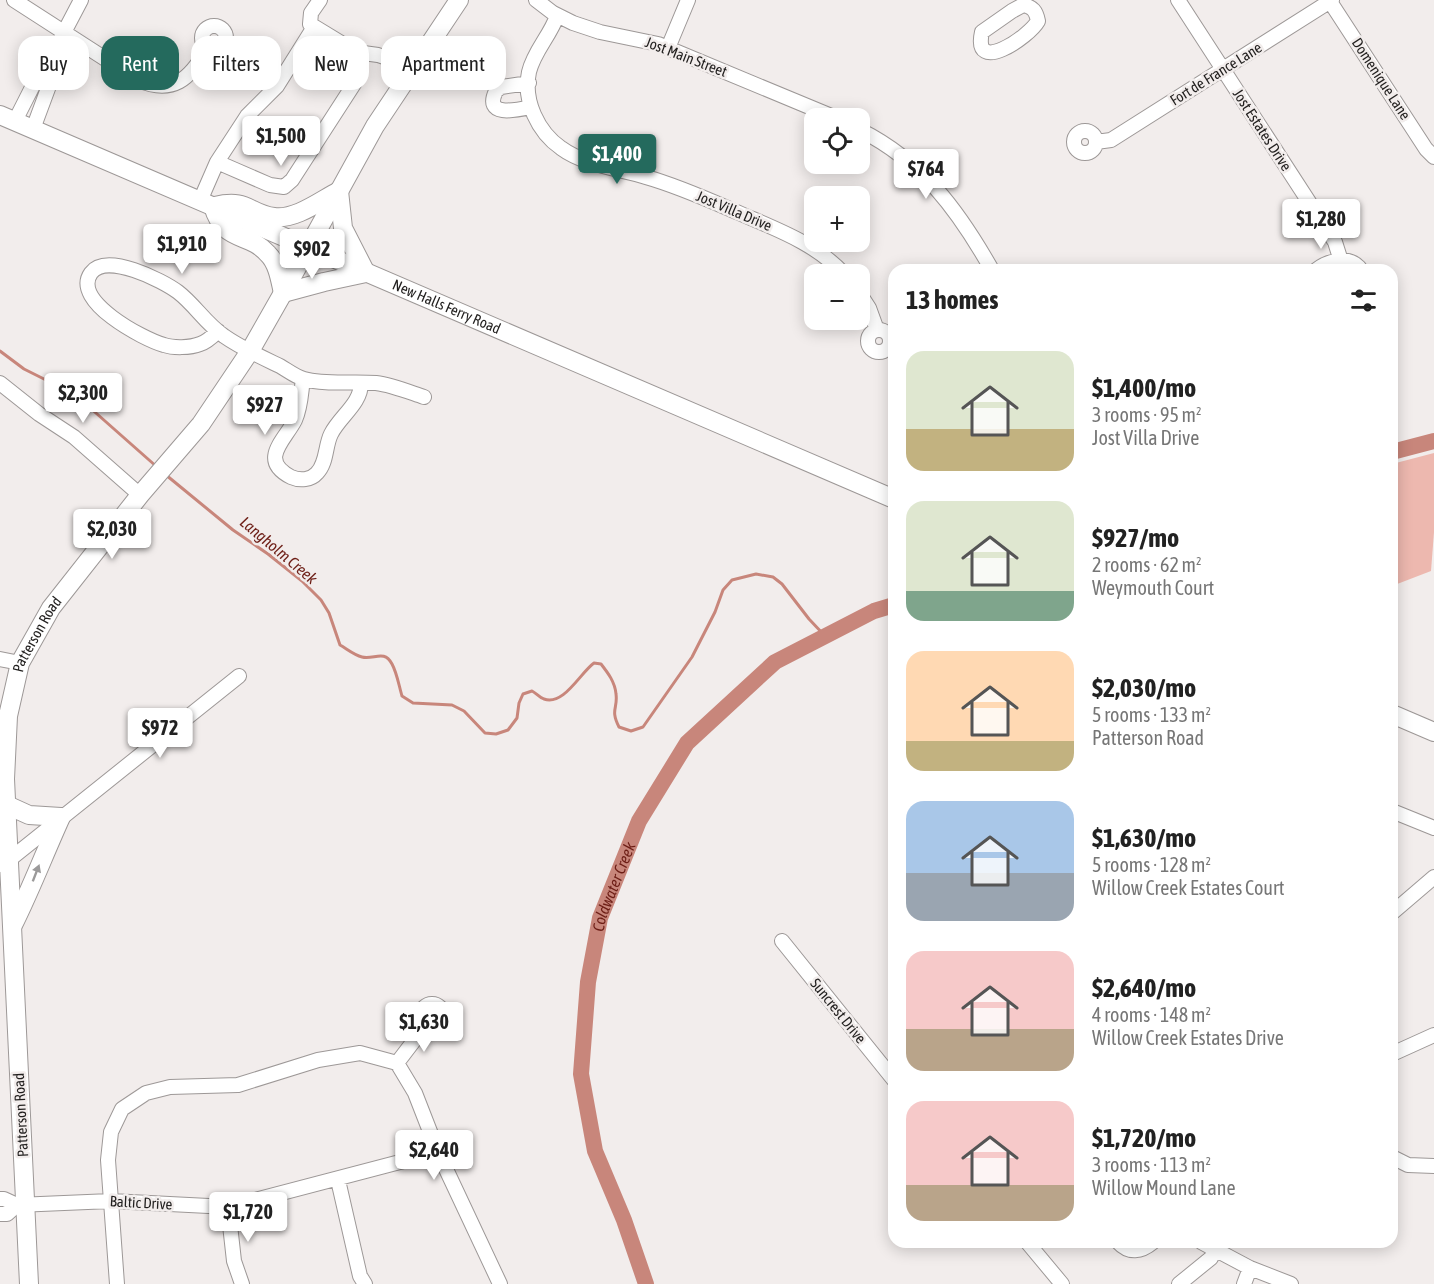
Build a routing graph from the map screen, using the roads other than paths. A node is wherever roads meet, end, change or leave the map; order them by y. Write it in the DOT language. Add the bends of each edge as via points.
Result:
graph roads {
  1 [pos="14,0"];
  2 [pos="81,0"];
  3 [pos="320,0"];
  4 [pos="459,0"];
  5 [pos="536,0"];
  6 [pos="688,0"];
  7 [pos="1178,0"];
  8 [pos="1330,0"];
  9 [pos="557,16"];
  10 [pos="314,27"];
  11 [pos="62,36"];
  12 [pos="329,36"];
  13 [pos="435,36"];
  14 [pos="668,48"];
  15 [pos="89,52"];
  16 [pos="1224,70"];
  17 [pos="191,73"];
  18 [pos="529,83"];
  19 [pos="25,90"];
  20 [pos="47,90"];
  21 [pos="350,90"];
  22 [pos="399,90"];
  23 [pos="531,107"];
  24 [pos="812,108"];
  25 [pos="7,118"];
  26 [pos="33,129"];
  27 [pos="870,136"];
  28 [pos="1096,142"];
  29 [pos="1434,157"];
  30 [pos="217,162"];
  31 [pos="339,191"];
  32 [pos="206,204"];
  33 [pos="310,248"];
  34 [pos="1341,261"];
  35 [pos="832,264"];
  36 [pos="989,264"];
  37 [pos="1333,264"];
  38 [pos="1357,264"];
  39 [pos="366,273"];
  40 [pos="283,293"];
  41 [pos="870,311"];
  42 [pos="877,330"];
  43 [pos="218,331"];
  44 [pos="250,351"];
  45 [pos="303,379"];
  46 [pos="0,383"];
  47 [pos="361,383"];
  48 [pos="424,397"];
  49 [pos="143,492"];
  50 [pos="888,496"];
  51 [pos="0,659"];
  52 [pos="20,663"];
  53 [pos="238,675"];
  54 [pos="1398,717"];
  55 [pos="1434,732"];
  56 [pos="7,806"];
  57 [pos="1398,814"];
  58 [pos="61,817"];
  59 [pos="1434,828"];
  60 [pos="4,862"];
  61 [pos="1434,877"];
  62 [pos="1398,908"];
  63 [pos="6,920"];
  64 [pos="782,941"];
  65 [pos="426,1025"];
  66 [pos="1434,1035"];
  67 [pos="1398,1051"];
  68 [pos="397,1063"];
  69 [pos="888,1073"];
  70 [pos="438,1152"];
  71 [pos="1398,1160"];
  72 [pos="1432,1167"];
  73 [pos="338,1180"];
  74 [pos="0,1199"];
  75 [pos="111,1201"];
  76 [pos="21,1205"];
  77 [pos="228,1207"];
  78 [pos="0,1214"];
  79 [pos="1032,1248"];
  80 [pos="1126,1248"];
  81 [pos="1143,1248"];
  82 [pos="1212,1248"];
  83 [pos="1215,1250"];
  84 [pos="1250,1268"];
  85 [pos="29,1284"];
  86 [pos="117,1284"];
  87 [pos="242,1284"];
  88 [pos="365,1284"];
  89 [pos="500,1284"];
  90 [pos="1062,1284"];
  91 [pos="1179,1284"];
  92 [pos="1244,1284"];
  93 [pos="1291,1284"];
  1 -- 11 [label="street"];
  2 -- 11 [label="street"];
  3 -- 10 [label="street" via="311,13 310,24"];
  4 -- 13 [label="main road, Patterson Road"];
  5 -- 9 [label="street, Jost Main Street"];
  6 -- 14 [label="street"];
  7 -- 16 [label="street, Jost Estates Drive"];
  8 -- 16 [label="street, Fort de France Lane"];
  8 -- 29 [label="street, Domenique Lane"];
  9 -- 14 [label="street, Jost Main Street" via="600,32"];
  9 -- 18 [label="street, Jost Villa Drive" via="533,60"];
  10 -- 12 [label="street"];
  10 -- 30 [label="street" via="277,86 247,116"];
  14 -- 24 [label="street, Jost Main Street"];
  15 -- 17 [label="street" via="151,86 174,84"];
  16 -- 28 [label="street, Fort de France Lane" via="1111,140"];
  16 -- 34 [label="street, Jost Estates Drive" via="1335,242"];
  18 -- 23 [label="street, Jost Villa Drive"];
  18 -- 23 [label="street" via="501,87 495,90 493,101 501,110"];
  19 -- 25 [label="street"];
  20 -- 26 [label="street"];
  21 -- 30 [label="street" via="284,187 270,185"];
  22 -- 31 [label="main road, Patterson Road"];
  23 -- 35 [label="street, Jost Villa Drive" via="547,137 572,156 671,185 793,236"];
  25 -- 26 [label="main road, New Halls Ferry Road"];
  26 -- 32 [label="main road, New Halls Ferry Road"];
  27 -- 36 [label="street" via="889,146 932,183 966,225"];
  30 -- 32 [label="street"];
  31 -- 32 [label="main road" via="284,217 267,216 229,202"];
  31 -- 33 [label="main road, Patterson Road"];
  31 -- 39 [label="main road" via="343,228"];
  32 -- 33 [label="main road, New Halls Ferry Road"];
  32 -- 40 [label="main road" via="230,234 268,253"];
  33 -- 39 [label="main road, New Halls Ferry Road"];
  33 -- 40 [label="main road, Patterson Road"];
  34 -- 37 [label="street"];
  34 -- 38 [label="street"];
  39 -- 40 [label="main road"];
  39 -- 50 [label="main road, New Halls Ferry Road"];
  40 -- 44 [label="main road, Patterson Road"];
  41 -- 42 [label="street"];
  43 -- 43 [label="street" via="199,345 166,346 128,328 100,308 87,282 95,269 105,265 132,270 177,291"];
  43 -- 44 [label="street"];
  44 -- 45 [label="street"];
  44 -- 49 [label="main road, Patterson Road" via="201,424"];
  45 -- 47 [label="street"];
  45 -- 47 [label="street" via="295,420 275,450 276,462 282,470 302,479 319,471 331,434 361,392"];
  46 -- 49 [label="street"];
  47 -- 48 [label="street" via="378,383"];
  49 -- 52 [label="main road, Patterson Road" via="51,608"];
  51 -- 52 [label="street"];
  52 -- 56 [label="main road, Patterson Road" via="8,716"];
  53 -- 58 [label="street"];
  54 -- 55 [label="main road"];
  56 -- 58 [label="main road" via="29,815"];
  56 -- 60 [label="main road, Patterson Road"];
  57 -- 59 [label="street"];
  58 -- 60 [label="street"];
  63 -- 58 [label="main road, one-way" via="30,891"];
  60 -- 63 [label="main road, Patterson Road"];
  61 -- 62 [label="street"];
  63 -- 76 [label="main road, Patterson Road"];
  64 -- 69 [label="street, Suncrest Drive"];
  65 -- 68 [label="street"];
  66 -- 67 [label="street"];
  68 -- 70 [label="street" via="415,1093"];
  68 -- 75 [label="street" via="360,1053 318,1060 238,1084 170,1087 146,1093 122,1109 111,1132"];
  70 -- 73 [label="street, Baltic Drive"];
  70 -- 89 [label="street"];
  71 -- 72 [label="street"];
  73 -- 77 [label="street, Baltic Drive"];
  73 -- 88 [label="street"];
  74 -- 76 [label="street, Baltic Drive"];
  75 -- 76 [label="street, Baltic Drive"];
  75 -- 77 [label="street, Baltic Drive"];
  75 -- 86 [label="street"];
  76 -- 78 [label="street, Baltic Drive"];
  76 -- 85 [label="main road, Patterson Road"];
  77 -- 87 [label="street" via="234,1261"];
  79 -- 90 [label="street"];
  80 -- 81 [label="street"];
  82 -- 83 [label="street"];
  83 -- 84 [label="street"];
  83 -- 91 [label="street"];
  84 -- 92 [label="street"];
  84 -- 93 [label="street"];
}
